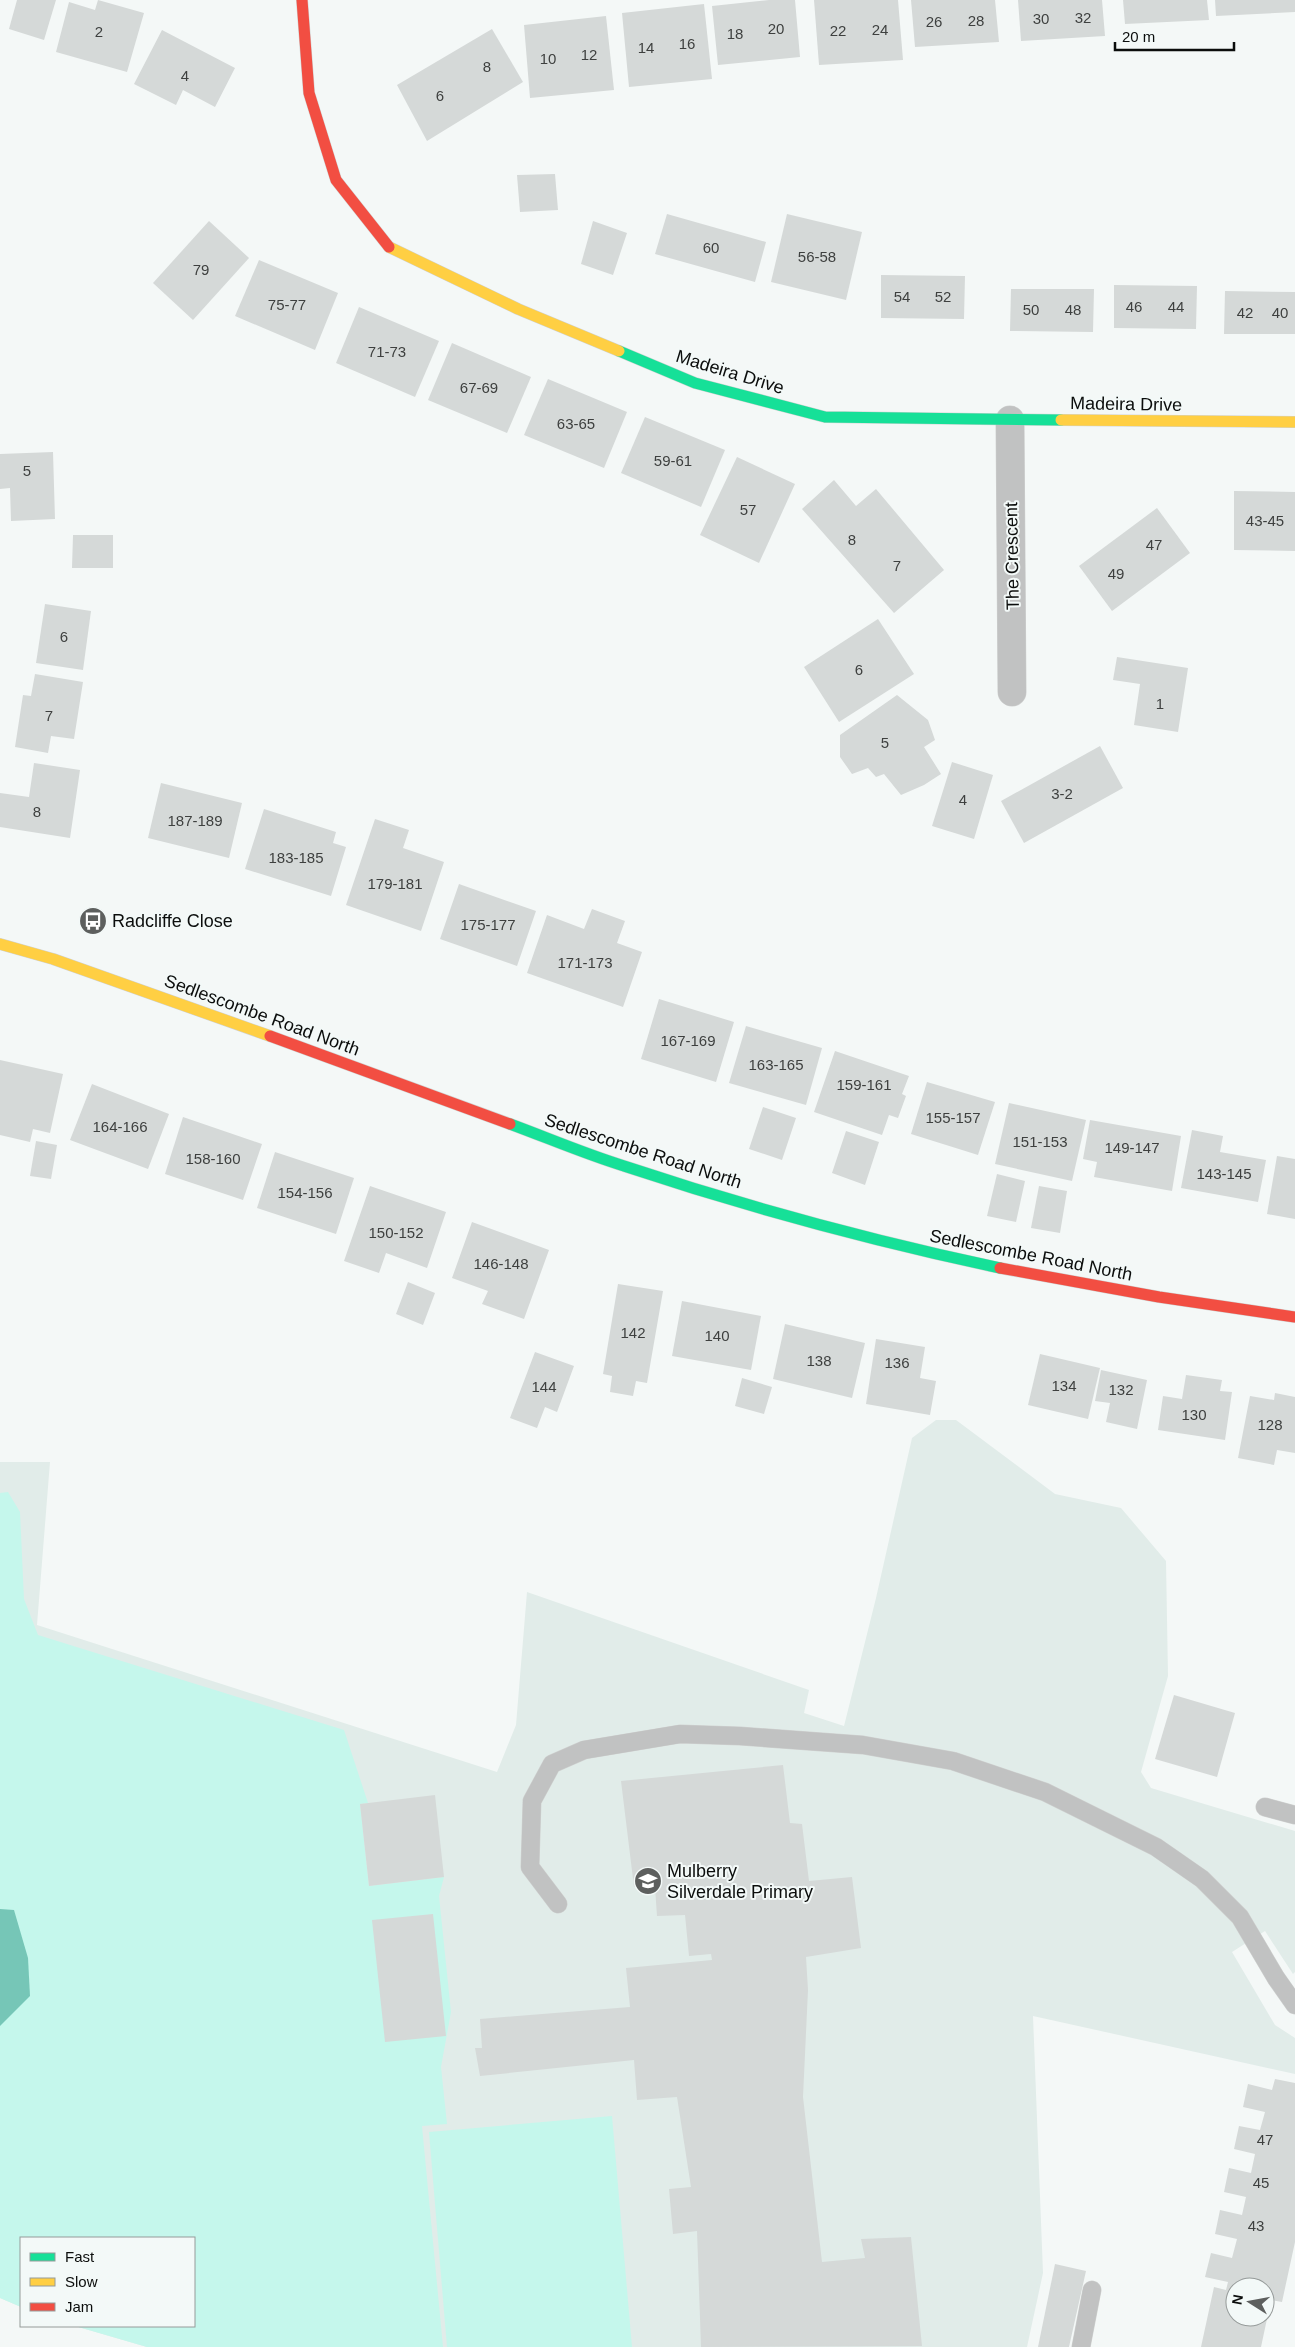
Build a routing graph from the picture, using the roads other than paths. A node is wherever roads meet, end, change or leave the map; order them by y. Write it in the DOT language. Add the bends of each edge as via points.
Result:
graph roads {
  1 [pos="302,0"];
  2 [pos="1010,420"];
  3 [pos="1295,422"];
  4 [pos="1012,692"];
  5 [pos="0,944"];
  6 [pos="1295,1317"];
  7 [pos="1265,1807"];
  8 [pos="1295,1815"];
  9 [pos="558,1904"];
  10 [pos="1295,2005"];
  11 [pos="1092,2290"];
  12 [pos="1081,2347"];
  1 -- 2 [label="main road, Madeira Drive" via="309,93 336,180 390,248 518,309 694,383 825,417"];
  2 -- 3 [label="main road, Madeira Drive"];
  2 -- 4 [label="street, The Crescent"];
  5 -- 6 [label="main road, Sedlescombe Road North" via="53,959 204,1012 623,1166 754,1206 911,1249 1012,1270 1159,1297"];
  7 -- 8 [label="lane"];
  9 -- 10 [label="lane" via="530,1867 532,1801 552,1764 584,1750 680,1734 863,1745 953,1761 1036,1789 1156,1847 1202,1879 1240,1917"];
  11 -- 12 [label="lane"];
}
